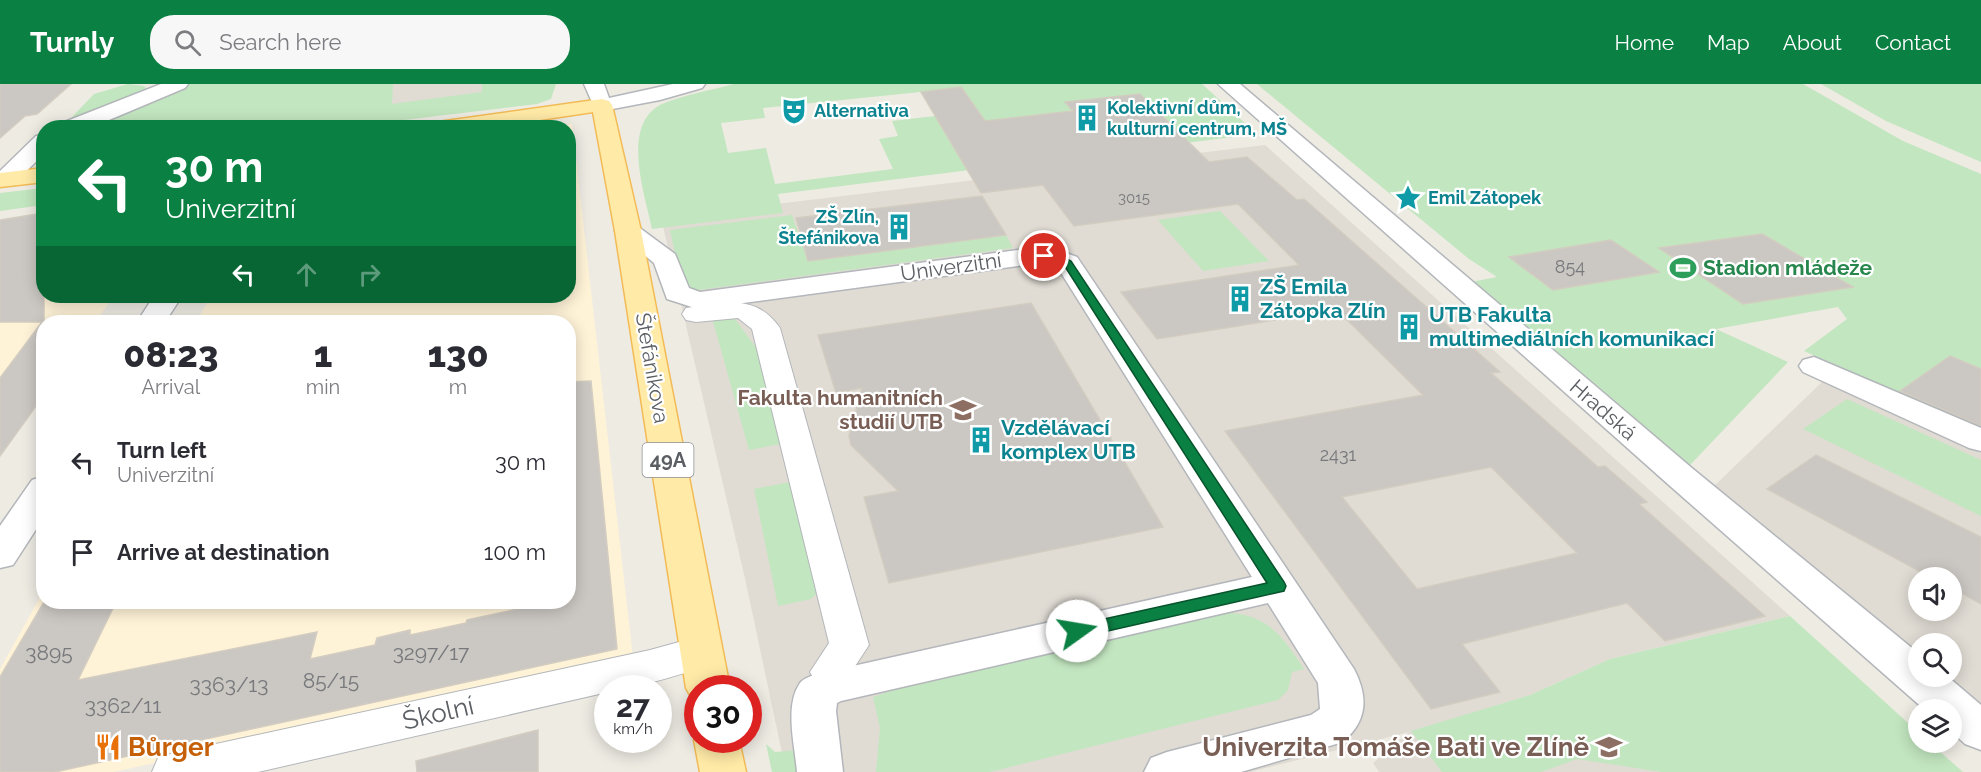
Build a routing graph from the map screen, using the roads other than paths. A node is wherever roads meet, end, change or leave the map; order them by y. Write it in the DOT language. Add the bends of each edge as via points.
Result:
graph roads {
  1 [pos="178,84"];
  2 [pos="594,84"];
  3 [pos="695,84"];
  4 [pos="1228,84"];
  5 [pos="602,105"];
  6 [pos="90,120"];
  7 [pos="495,120"];
  8 [pos="36,148"];
  9 [pos="36,176"];
  10 [pos="2,180"];
  11 [pos="628,231"];
  12 [pos="696,314"];
  13 [pos="1814,366"];
  14 [pos="1981,441"];
  15 [pos="36,500"];
  16 [pos="0,555"];
  17 [pos="1278,586"];
  18 [pos="704,670"];
  19 [pos="830,672"];
  20 [pos="1981,731"];
  21 [pos="719,753"];
  22 [pos="174,772"];
  23 [pos="723,772"];
  24 [pos="820,772"];
  25 [pos="1167,772"];
  1 -- 6 [label="street"];
  2 -- 5 [label="street, Štefánikova"];
  3 -- 5 [label="street"];
  4 -- 20 [label="street, Hradská" via="1698,492"];
  5 -- 7 [label="main road"];
  5 -- 11 [label="main road, Štefánikova / 49A"];
  8 -- 10 [label="street"];
  9 -- 10 [label="main road"];
  11 -- 17 [label="street, Univerzitní" via="666,260 677,293 698,301 1032,256 1062,259"];
  11 -- 18 [label="main road, Štefánikova / 49A"];
  12 -- 19 [label="street" via="744,310 759,318 766,328 849,645"];
  13 -- 14 [label="street"];
  15 -- 16 [label="street"];
  17 -- 24 [label="street" via="832,686 817,693 814,711"];
  17 -- 25 [label="street, Univerzitní" via="1339,681 1340,718 1327,729 1311,734"];
  18 -- 22 [label="street, Školní" via="650,666"];
  21 -- 23 [label="main road"];
}
